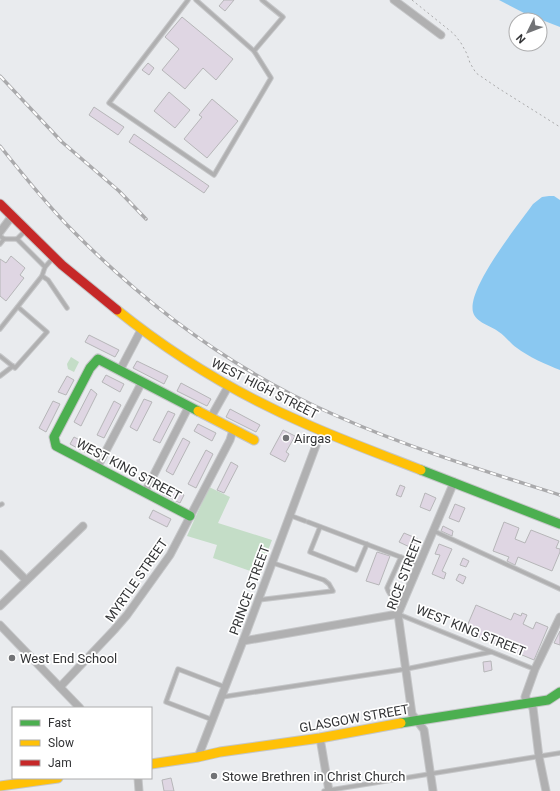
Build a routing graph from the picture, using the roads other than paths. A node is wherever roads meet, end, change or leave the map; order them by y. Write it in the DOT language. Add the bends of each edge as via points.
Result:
graph roads {
  1 [pos="188,0"];
  2 [pos="196,0"];
  3 [pos="262,0"];
  4 [pos="394,0"];
  5 [pos="441,35"];
  6 [pos="254,51"];
  7 [pos="0,204"];
  8 [pos="12,216"];
  9 [pos="26,230"];
  10 [pos="0,232"];
  11 [pos="2,238"];
  12 [pos="17,239"];
  13 [pos="0,244"];
  14 [pos="54,257"];
  15 [pos="45,267"];
  16 [pos="42,276"];
  17 [pos="18,307"];
  18 [pos="67,308"];
  19 [pos="0,329"];
  20 [pos="141,330"];
  21 [pos="0,356"];
  22 [pos="13,366"];
  23 [pos="120,370"];
  24 [pos="0,376"];
  25 [pos="142,382"];
  26 [pos="230,386"];
  27 [pos="189,406"];
  28 [pos="211,418"];
  29 [pos="233,430"];
  30 [pos="321,432"];
  31 [pos="254,440"];
  32 [pos="97,468"];
  33 [pos="454,482"];
  34 [pos="145,492"];
  35 [pos="289,515"];
  36 [pos="190,516"];
  37 [pos="560,524"];
  38 [pos="83,526"];
  39 [pos="320,526"];
  40 [pos="433,531"];
  41 [pos="367,544"];
  42 [pos="0,554"];
  43 [pos="401,557"];
  44 [pos="272,562"];
  45 [pos="420,564"];
  46 [pos="26,580"];
  47 [pos="560,589"];
  48 [pos="258,600"];
  49 [pos="403,602"];
  50 [pos="0,606"];
  51 [pos="398,614"];
  52 [pos="560,617"];
  53 [pos="0,625"];
  54 [pos="243,641"];
  55 [pos="491,652"];
  56 [pos="406,669"];
  57 [pos="535,669"];
  58 [pos="60,687"];
  59 [pos="225,687"];
  60 [pos="560,692"];
  61 [pos="221,698"];
  62 [pos="529,702"];
  63 [pos="79,707"];
  64 [pos="213,720"];
  65 [pos="416,720"];
  66 [pos="320,738"];
  67 [pos="560,753"];
  68 [pos="198,757"];
  69 [pos="540,757"];
  70 [pos="152,764"];
  71 [pos="430,773"];
  72 [pos="51,779"];
  73 [pos="138,779"];
  74 [pos="0,786"];
  75 [pos="139,791"];
  76 [pos="327,791"];
  77 [pos="433,791"];
  78 [pos="546,791"];
  1 -- 6 [label="lane" via="109,103 214,175 271,78"];
  2 -- 6 [label="lane"];
  3 -- 6 [label="lane" via="283,17"];
  4 -- 5 [label="street"];
  7 -- 8 [label="street, WEST HIGH STREET"];
  8 -- 9 [label="street, WEST HIGH STREET"];
  8 -- 10 [label="street"];
  9 -- 12 [label="lane"];
  9 -- 14 [label="street, WEST HIGH STREET"];
  11 -- 12 [label="lane"];
  11 -- 13 [label="lane"];
  12 -- 15 [label="lane"];
  14 -- 15 [label="lane"];
  14 -- 20 [label="street, WEST HIGH STREET"];
  15 -- 16 [label="lane"];
  16 -- 17 [label="lane"];
  16 -- 18 [label="lane" via="48,280"];
  17 -- 19 [label="lane"];
  17 -- 22 [label="lane" via="47,332 15,368"];
  20 -- 23 [label="street"];
  20 -- 26 [label="street, WEST HIGH STREET"];
  21 -- 22 [label="lane"];
  22 -- 24 [label="lane"];
  23 -- 25 [label="street"];
  23 -- 32 [label="street, WEST KING STREET" via="98,358 90,368 54,437 56,446"];
  25 -- 27 [label="street"];
  25 -- 32 [label="street"];
  26 -- 28 [label="street"];
  26 -- 30 [label="street, WEST HIGH STREET"];
  27 -- 28 [label="street"];
  27 -- 34 [label="street"];
  28 -- 29 [label="street"];
  29 -- 31 [label="street"];
  29 -- 36 [label="street, MYRTLE STREET"];
  30 -- 33 [label="street, WEST HIGH STREET"];
  30 -- 35 [label="street, PRINCE STREET"];
  32 -- 34 [label="street, WEST KING STREET"];
  33 -- 37 [label="street, WEST HIGH STREET"];
  33 -- 40 [label="street, RICE STREET"];
  34 -- 36 [label="street, WEST KING STREET"];
  35 -- 39 [label="lane"];
  35 -- 44 [label="street, PRINCE STREET"];
  36 -- 58 [label="street, MYRTLE STREET" via="170,555 127,615"];
  38 -- 46 [label="street"];
  39 -- 41 [label="lane"];
  39 -- 41 [label="lane" via="310,552 356,570"];
  40 -- 45 [label="street, RICE STREET"];
  40 -- 47 [label="lane"];
  41 -- 43 [label="lane"];
  42 -- 46 [label="street"];
  43 -- 45 [label="lane"];
  43 -- 49 [label="lane" via="387,588 393,598"];
  44 -- 48 [label="street, PRINCE STREET"];
  44 -- 48 [label="lane" via="324,580 332,591"];
  45 -- 49 [label="street, RICE STREET"];
  46 -- 50 [label="street"];
  48 -- 54 [label="street, PRINCE STREET"];
  49 -- 51 [label="street, RICE STREET"];
  51 -- 54 [label="street"];
  51 -- 55 [label="lane, WEST KING STREET"];
  51 -- 56 [label="street, RICE STREET"];
  52 -- 57 [label="street"];
  53 -- 58 [label="street"];
  54 -- 59 [label="street, PRINCE STREET"];
  55 -- 56 [label="lane"];
  55 -- 57 [label="lane, WEST KING STREET"];
  56 -- 61 [label="lane"];
  56 -- 65 [label="street, RICE STREET" via="412,714"];
  57 -- 62 [label="street" via="524,697"];
  58 -- 63 [label="street"];
  59 -- 61 [label="street, PRINCE STREET"];
  59 -- 64 [label="lane" via="178,669 166,702"];
  60 -- 62 [label="street, GLASGOW STREET" via="548,700"];
  61 -- 64 [label="street, PRINCE STREET"];
  62 -- 65 [label="street, GLASGOW STREET"];
  62 -- 69 [label="street" via="533,708"];
  64 -- 68 [label="street, PRINCE STREET"];
  65 -- 66 [label="street, GLASGOW STREET"];
  65 -- 71 [label="street, RICE STREET" via="424,730"];
  66 -- 68 [label="street, GLASGOW STREET"];
  66 -- 76 [label="street"];
  67 -- 69 [label="lane"];
  68 -- 70 [label="street, GLASGOW STREET"];
  69 -- 71 [label="lane"];
  69 -- 78 [label="street"];
  71 -- 76 [label="lane"];
  71 -- 77 [label="street, RICE STREET"];
  72 -- 74 [label="street"];
  73 -- 75 [label="street"];
}
